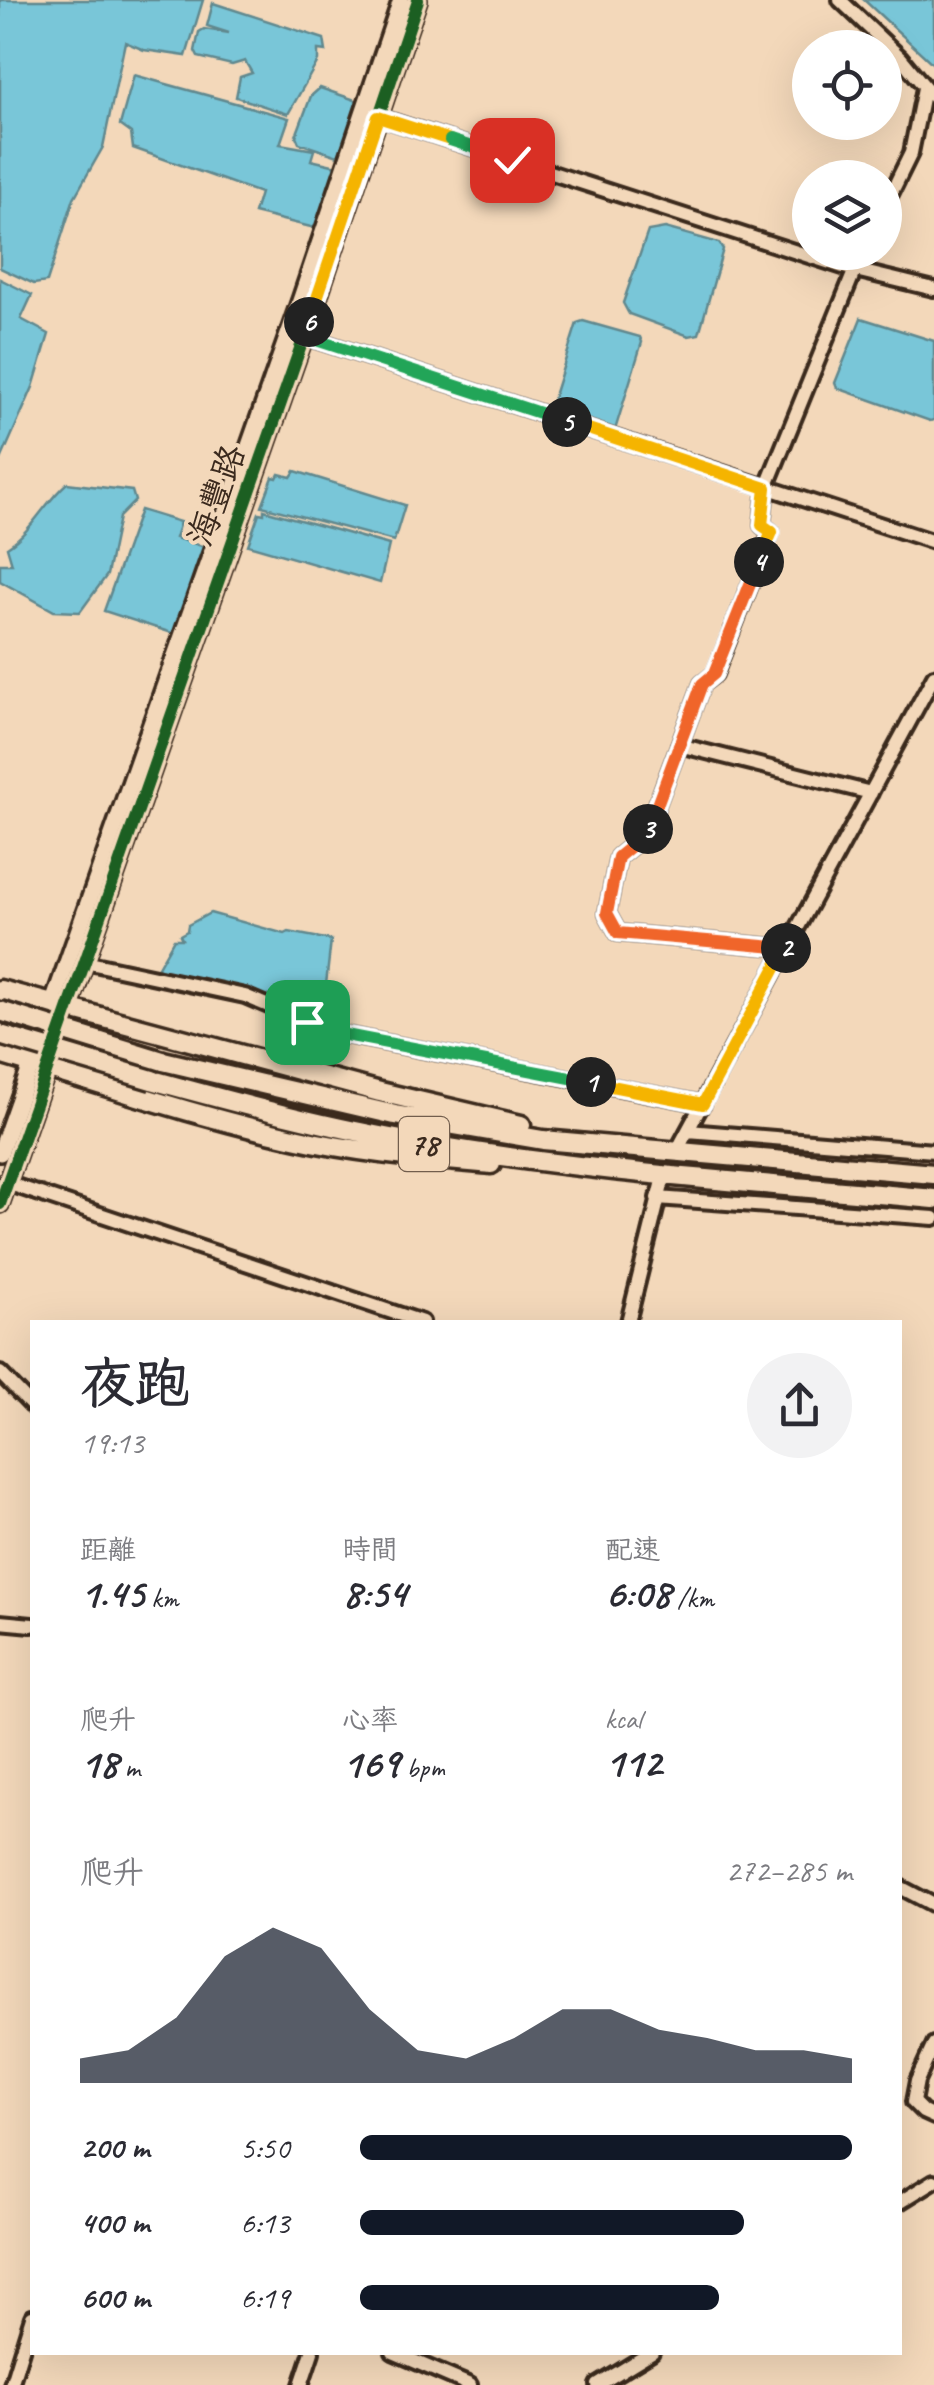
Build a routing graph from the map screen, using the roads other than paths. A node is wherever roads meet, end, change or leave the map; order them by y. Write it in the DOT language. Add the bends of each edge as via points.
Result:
graph roads {
  1 [pos="401,0"];
  2 [pos="418,0"];
  3 [pos="840,0"];
  4 [pos="929,93"];
  5 [pos="378,117"];
  6 [pos="902,171"];
  7 [pos="792,249"];
  8 [pos="854,270"];
  9 [pos="858,270"];
  10 [pos="934,289"];
  11 [pos="304,336"];
  12 [pos="766,488"];
  13 [pos="934,542"];
  14 [pos="934,676"];
  15 [pos="679,745"];
  16 [pos="871,793"];
  17 [pos="786,948"];
  18 [pos="85,962"];
  19 [pos="0,990"];
  20 [pos="60,1007"];
  21 [pos="0,1012"];
  22 [pos="0,1034"];
  23 [pos="0,1054"];
  24 [pos="38,1066"];
  25 [pos="703,1104"];
  26 [pos="0,1152"];
  27 [pos="934,1152"];
  28 [pos="698,1155"];
  29 [pos="934,1174"];
  30 [pos="701,1181"];
  31 [pos="8,1183"];
  32 [pos="934,1198"];
  33 [pos="0,1204"];
  34 [pos="934,1218"];
  35 [pos="416,1320"];
  36 [pos="628,1320"];
  37 [pos="0,1373"];
  38 [pos="30,1404"];
  39 [pos="0,1622"];
  40 [pos="30,1625"];
  41 [pos="902,1888"];
  42 [pos="934,1905"];
  43 [pos="934,2044"];
  44 [pos="934,2118"];
  45 [pos="932,2185"];
  46 [pos="902,2201"];
  47 [pos="30,2323"];
  48 [pos="311,2355"];
  49 [pos="400,2355"];
  50 [pos="647,2355"];
  51 [pos="11,2385"];
  52 [pos="301,2385"];
  53 [pos="470,2385"];
  54 [pos="598,2385"];
  1 -- 20 [label="main road, 海豐路"];
  2 -- 5 [label="main road, 海豐路"];
  3 -- 4 [label="street"];
  4 -- 6 [label="street"];
  5 -- 7 [label="street"];
  5 -- 11 [label="main road, 海豐路"];
  8 -- 12 [label="street"];
  9 -- 10 [label="street"];
  11 -- 12 [label="street"];
  11 -- 18 [label="main road, 海豐路"];
  12 -- 13 [label="street"];
  12 -- 15 [label="street" via="762,525 772,532"];
  14 -- 16 [label="street"];
  15 -- 16 [label="street"];
  15 -- 17 [label="street" via="646,834 618,857 607,913 613,927 618,933"];
  16 -- 17 [label="street"];
  17 -- 25 [label="street"];
  18 -- 20 [label="main road, 海豐路"];
  18 -- 25 [label="street" via="245,996 330,1032"];
  19 -- 20 [label="highway"];
  20 -- 24 [label="main road"];
  20 -- 28 [label="highway" via="380,1092"];
  21 -- 28 [label="highway, 78, bridge" via="163,1060 395,1115 543,1140"];
  22 -- 30 [label="highway, 78, bridge" via="273,1113 419,1143"];
  23 -- 24 [label="highway"];
  24 -- 26 [label="main road"];
  24 -- 30 [label="highway" via="296,1139 409,1157"];
  24 -- 31 [label="main road"];
  25 -- 27 [label="street" via="685,1137"];
  28 -- 29 [label="highway, 78"];
  30 -- 32 [label="highway, 78"];
  31 -- 33 [label="main road"];
  31 -- 35 [label="street"];
  34 -- 36 [label="street" via="660,1192"];
  37 -- 38 [label="street"];
  39 -- 40 [label="street"];
  41 -- 42 [label="street"];
  43 -- 44 [label="street" via="913,2102"];
  45 -- 46 [label="street"];
  47 -- 51 [label="street"];
  48 -- 52 [label="street"];
  49 -- 53 [label="street"];
  50 -- 54 [label="street"];
}
